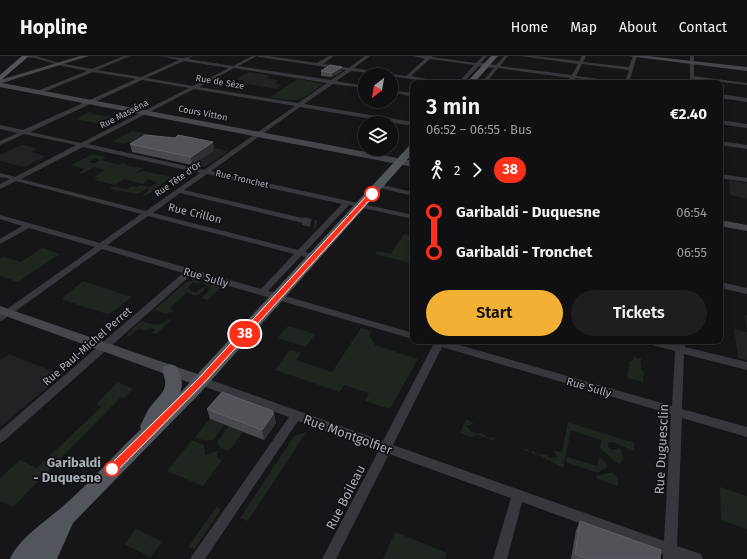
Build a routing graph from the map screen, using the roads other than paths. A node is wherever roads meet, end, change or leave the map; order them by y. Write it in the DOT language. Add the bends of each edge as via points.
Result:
graph roads {
  1 [pos="86,56"];
  2 [pos="128,56"];
  3 [pos="161,56"];
  4 [pos="191,56"];
  5 [pos="255,56"];
  6 [pos="259,56"];
  7 [pos="332,56"];
  8 [pos="368,56"];
  9 [pos="415,56"];
  10 [pos="485,56"];
  11 [pos="495,56"];
  12 [pos="506,56"];
  13 [pos="523,56"];
  14 [pos="584,56"];
  15 [pos="631,56"];
  16 [pos="635,56"];
  17 [pos="692,56"];
  18 [pos="26,57"];
  19 [pos="430,57"];
  20 [pos="184,59"];
  21 [pos="580,63"];
  22 [pos="692,63"];
  23 [pos="58,64"];
  24 [pos="319,64"];
  25 [pos="477,64"];
  26 [pos="486,65"];
  27 [pos="234,67"];
  28 [pos="496,67"];
  29 [pos="350,69"];
  30 [pos="631,69"];
  31 [pos="747,69"];
  32 [pos="93,70"];
  33 [pos="407,77"];
  34 [pos="574,77"];
  35 [pos="692,77"];
  36 [pos="143,78"];
  37 [pos="427,80"];
  38 [pos="463,80"];
  39 [pos="473,80"];
  40 [pos="485,80"];
  41 [pos="572,80"];
  42 [pos="598,80"];
  43 [pos="628,80"];
  44 [pos="716,80"];
  45 [pos="723,81"];
  46 [pos="332,82"];
  47 [pos="0,83"];
  48 [pos="747,84"];
  49 [pos="358,86"];
  50 [pos="196,87"];
  51 [pos="39,92"];
  52 [pos="398,92"];
  53 [pos="410,94"];
  54 [pos="723,96"];
  55 [pos="747,100"];
  56 [pos="90,102"];
  57 [pos="300,105"];
  58 [pos="146,112"];
  59 [pos="723,122"];
  60 [pos="410,123"];
  61 [pos="0,126"];
  62 [pos="747,126"];
  63 [pos="25,132"];
  64 [pos="258,134"];
  65 [pos="0,143"];
  66 [pos="723,143"];
  67 [pos="83,145"];
  68 [pos="747,147"];
  69 [pos="407,162"];
  70 [pos="206,171"];
  71 [pos="0,175"];
  72 [pos="723,176"];
  73 [pos="16,179"];
  74 [pos="747,180"];
  75 [pos="378,186"];
  76 [pos="0,188"];
  77 [pos="178,191"];
  78 [pos="410,193"];
  79 [pos="354,204"];
  80 [pos="147,213"];
  81 [pos="410,216"];
  82 [pos="0,217"];
  83 [pos="303,221"];
  84 [pos="316,224"];
  85 [pos="723,224"];
  86 [pos="28,225"];
  87 [pos="325,226"];
  88 [pos="747,228"];
  89 [pos="0,242"];
  90 [pos="101,246"];
  91 [pos="300,253"];
  92 [pos="315,256"];
  93 [pos="189,272"];
  94 [pos="723,286"];
  95 [pos="747,291"];
  96 [pos="262,293"];
  97 [pos="277,298"];
  98 [pos="2,314"];
  99 [pos="410,335"];
  100 [pos="435,344"];
  101 [pos="443,344"];
  102 [pos="680,345"];
  103 [pos="104,347"];
  104 [pos="747,366"];
  105 [pos="170,370"];
  106 [pos="201,381"];
  107 [pos="676,412"];
  108 [pos="296,415"];
  109 [pos="747,432"];
  110 [pos="144,437"];
  111 [pos="0,438"];
  112 [pos="386,447"];
  113 [pos="518,495"];
  114 [pos="70,513"];
  115 [pos="670,554"];
  116 [pos="21,559"];
  117 [pos="46,559"];
  118 [pos="197,559"];
  119 [pos="329,559"];
  120 [pos="500,559"];
  121 [pos="696,559"];
  1 -- 23 [label="main road"];
  2 -- 32 [label="street"];
  3 -- 20 [label="street"];
  4 -- 20 [label="street"];
  5 -- 27 [label="street, Rue Masséna"];
  6 -- 24 [label="street"];
  7 -- 24 [label="street"];
  8 -- 29 [label="street, Rue Tête d'Or"];
  9 -- 19 [label="street"];
  10 -- 25 [label="street"];
  11 -- 26 [label="main road"];
  12 -- 28 [label="street"];
  13 -- 21 [label="street"];
  14 -- 21 [label="street"];
  15 -- 16 [label="main road"];
  16 -- 22 [label="main road"];
  16 -- 30 [label="street"];
  17 -- 22 [label="street"];
  18 -- 23 [label="street, Rue de Sèze"];
  18 -- 47 [label="main road"];
  19 -- 25 [label="street"];
  19 -- 33 [label="street"];
  20 -- 27 [label="street"];
  20 -- 36 [label="street"];
  21 -- 30 [label="street"];
  21 -- 34 [label="street"];
  22 -- 31 [label="main road"];
  22 -- 35 [label="street"];
  23 -- 32 [label="street, Rue de Sèze"];
  23 -- 47 [label="main road"];
  24 -- 29 [label="street"];
  25 -- 26 [label="street"];
  25 -- 38 [label="street"];
  26 -- 28 [label="street"];
  26 -- 39 [label="main road"];
  27 -- 46 [label="street"];
  27 -- 50 [label="street, Rue Masséna"];
  28 -- 34 [label="street"];
  28 -- 40 [label="street"];
  29 -- 33 [label="street"];
  29 -- 46 [label="street, Rue Tête d'Or"];
  30 -- 43 [label="street"];
  32 -- 36 [label="street, Rue de Sèze"];
  32 -- 51 [label="street"];
  33 -- 37 [label="street"];
  34 -- 41 [label="street"];
  34 -- 42 [label="street"];
  35 -- 44 [label="street"];
  36 -- 50 [label="street, Rue de Sèze"];
  36 -- 56 [label="street"];
  45 -- 48 [label="street"];
  46 -- 49 [label="street"];
  46 -- 57 [label="street, Rue Tête d'Or"];
  47 -- 51 [label="main road, Cours Vitton"];
  50 -- 57 [label="street, Rue de Sèze"];
  50 -- 58 [label="street, Rue Masséna"];
  51 -- 56 [label="main road, Cours Vitton"];
  52 -- 53 [label="street"];
  54 -- 55 [label="street"];
  56 -- 58 [label="main road, Cours Vitton"];
  56 -- 63 [label="street"];
  57 -- 60 [label="street, Rue de Sèze"];
  57 -- 64 [label="street, Rue Tête d'Or"];
  58 -- 64 [label="main road, Cours Vitton"];
  58 -- 67 [label="street, Rue Masséna"];
  59 -- 62 [label="street"];
  61 -- 63 [label="street, Rue Tronchet"];
  63 -- 65 [label="street"];
  63 -- 67 [label="street, Rue Tronchet"];
  64 -- 69 [label="main road, Cours Vitton"];
  64 -- 70 [label="street, Rue Tête d'Or"];
  66 -- 68 [label="street"];
  67 -- 70 [label="street, Rue Tronchet"];
  67 -- 73 [label="street, Rue Masséna"];
  69 -- 75 [label="main road"];
  70 -- 77 [label="street, Rue Tête d'Or"];
  70 -- 79 [label="street, Rue Tronchet"];
  71 -- 73 [label="street, Rue Crillon"];
  72 -- 74 [label="street"];
  73 -- 76 [label="street, Rue Masséna"];
  73 -- 80 [label="street, Rue Crillon"];
  75 -- 78 [label="street"];
  75 -- 79 [label="main road"];
  77 -- 80 [label="street, Rue Tête d'Or"];
  77 -- 83 [label="street"];
  79 -- 81 [label="street, Rue Tronchet"];
  79 -- 87 [label="street"];
  79 -- 92 [label="main road"];
  80 -- 90 [label="street, Rue Tête d'Or"];
  80 -- 91 [label="street, Rue Crillon"];
  82 -- 86 [label="street, Rue Sully"];
  84 -- 87 [label="street"];
  85 -- 88 [label="main road"];
  86 -- 89 [label="street"];
  86 -- 90 [label="street, Rue Sully"];
  87 -- 91 [label="street"];
  90 -- 93 [label="street, Rue Sully"];
  90 -- 98 [label="street, Rue Tête d'Or"];
  91 -- 92 [label="street, Rue Crillon"];
  91 -- 96 [label="street"];
  92 -- 97 [label="main road"];
  93 -- 96 [label="street, Rue Sully"];
  93 -- 103 [label="street, Rue Paul-Michel Perret"];
  94 -- 95 [label="street"];
  96 -- 97 [label="street, Rue Sully"];
  97 -- 99 [label="street, Rue Sully"];
  97 -- 106 [label="main road"];
  98 -- 103 [label="main road, Rue Montgolfier"];
  100 -- 112 [label="street, Rue Boileau"];
  101 -- 107 [label="street, Rue Sully"];
  102 -- 104 [label="street"];
  102 -- 107 [label="street, Rue Duguesclin"];
  103 -- 105 [label="main road, Rue Montgolfier"];
  103 -- 111 [label="street, Rue Paul-Michel Perret"];
  105 -- 106 [label="main road, Rue Montgolfier"];
  105 -- 110 [label="main road" via="175,384 173,392 155,414"];
  106 -- 108 [label="street, Rue Montgolfier"];
  106 -- 110 [label="main road"];
  107 -- 109 [label="street, Rue Sully"];
  107 -- 115 [label="street, Rue Duguesclin"];
  108 -- 112 [label="street, Rue Montgolfier"];
  108 -- 118 [label="street"];
  110 -- 114 [label="main road"];
  112 -- 113 [label="street, Rue Montgolfier"];
  112 -- 119 [label="street, Rue Boileau"];
  113 -- 115 [label="street, Rue Montgolfier"];
  113 -- 120 [label="street"];
  114 -- 116 [label="main road"];
  114 -- 117 [label="main road" via="54,539"];
  115 -- 121 [label="street, Rue Montgolfier"];
}
